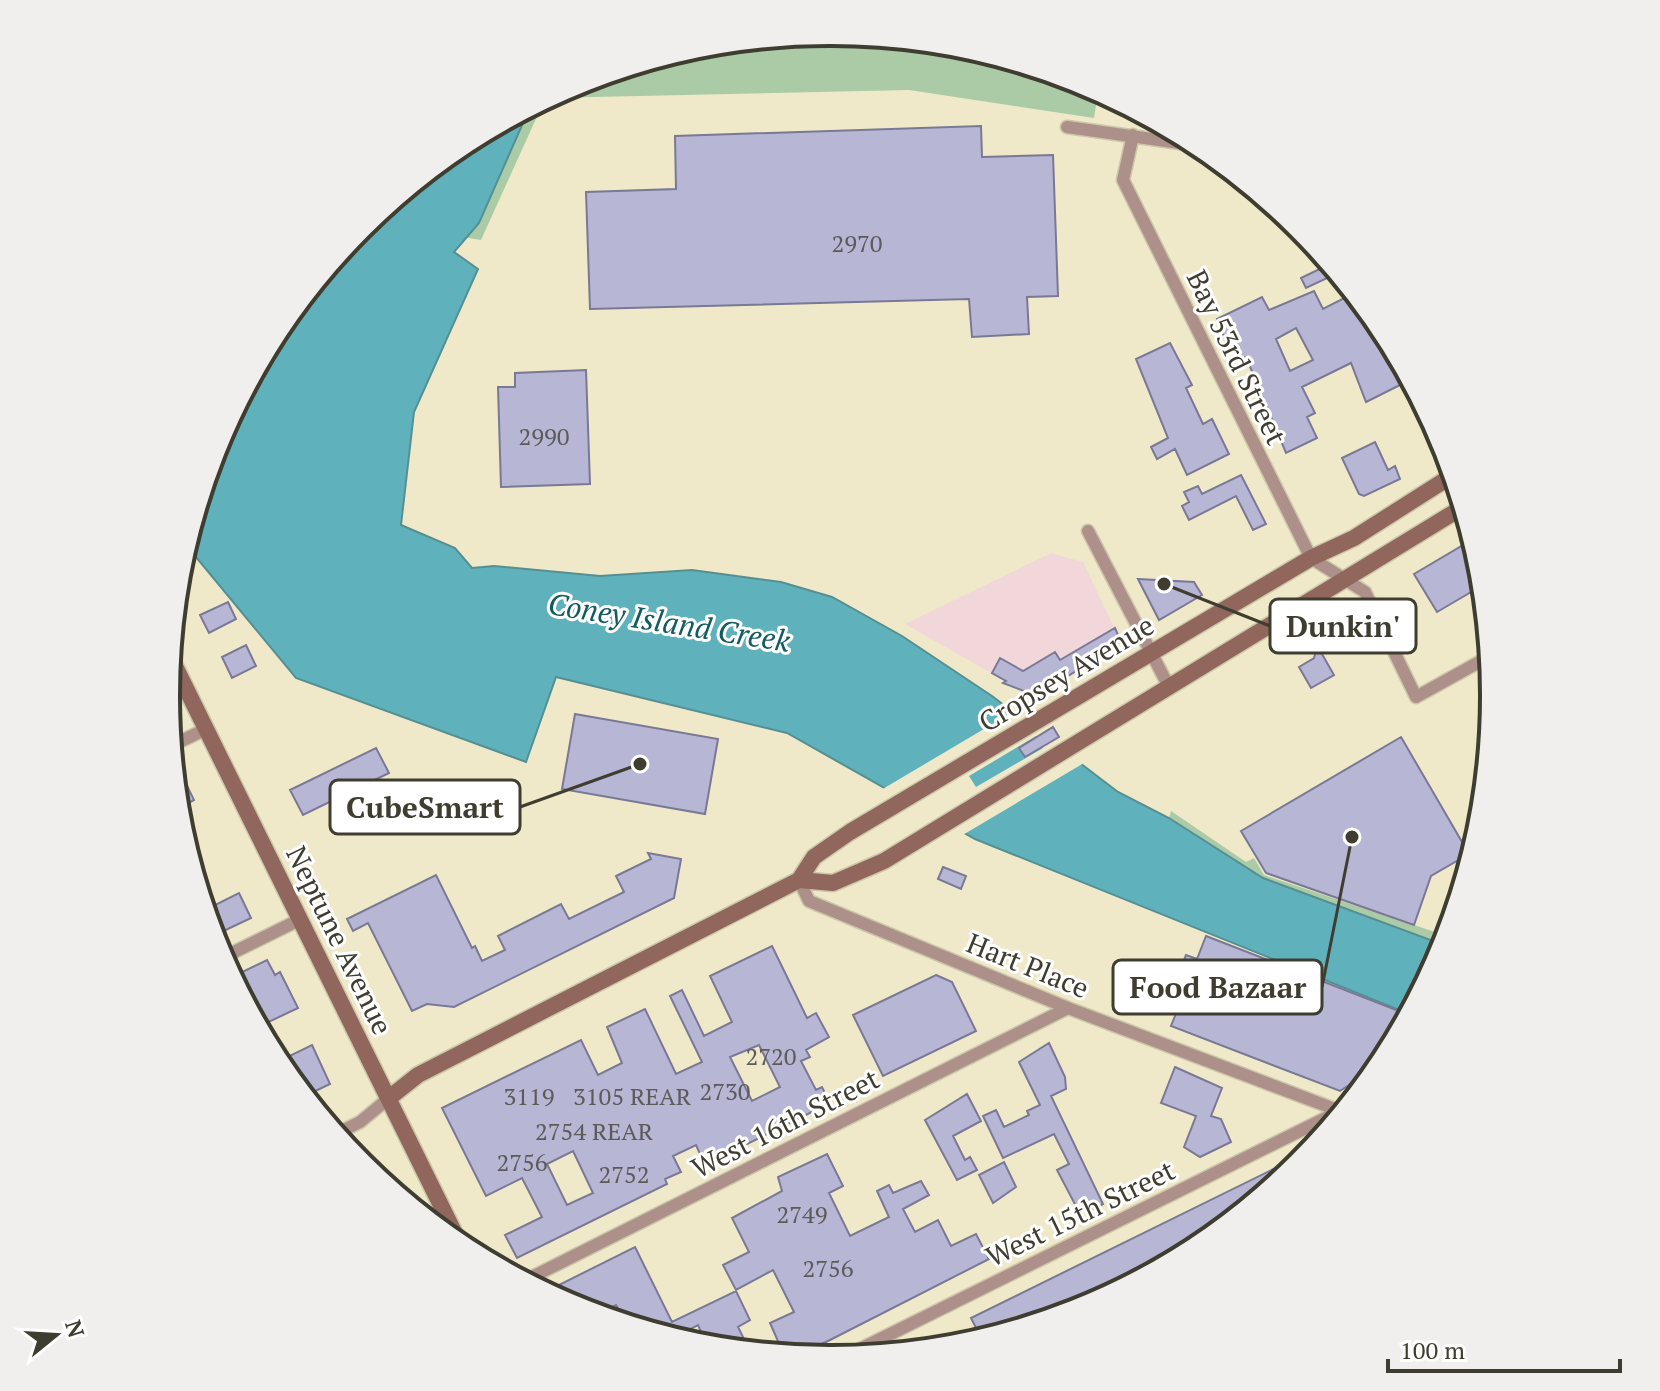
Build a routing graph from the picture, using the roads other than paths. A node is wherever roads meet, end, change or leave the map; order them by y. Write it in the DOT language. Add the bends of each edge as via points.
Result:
graph roads {
  1 [pos="1067,127"];
  2 [pos="1133,135"];
  3 [pos="1167,141"];
  4 [pos="1443,481"];
  5 [pos="1453,513"];
  6 [pos="1088,531"];
  7 [pos="1311,558"];
  8 [pos="1346,580"];
  9 [pos="1150,654"];
  10 [pos="1478,662"];
  11 [pos="181,678"];
  12 [pos="1169,687"];
  13 [pos="206,729"];
  14 [pos="182,741"];
  15 [pos="799,880"];
  16 [pos="301,919"];
  17 [pos="234,952"];
  18 [pos="1068,1008"];
  19 [pos="389,1098"];
  20 [pos="1331,1108"];
  21 [pos="1321,1120"];
  22 [pos="346,1129"];
  23 [pos="449,1221"];
  24 [pos="537,1275"];
  25 [pos="870,1344"];
  1 -- 2 [label="street"];
  2 -- 3 [label="street"];
  2 -- 7 [label="street, Bay 53rd Street" via="1123,180"];
  4 -- 7 [label="main road, Cropsey Avenue" via="1354,538"];
  5 -- 8 [label="main road, Cropsey Avenue"];
  6 -- 9 [label="street"];
  7 -- 8 [label="street"];
  7 -- 9 [label="main road, Cropsey Avenue"];
  8 -- 10 [label="street" via="1365,592 1416,697"];
  8 -- 12 [label="main road, Cropsey Avenue"];
  9 -- 12 [label="street"];
  9 -- 15 [label="main road, Cropsey Avenue" via="814,857"];
  11 -- 13 [label="main road, Neptune Avenue"];
  12 -- 15 [label="main road, Cropsey Avenue" via="884,861 833,883"];
  13 -- 14 [label="street"];
  13 -- 16 [label="main road, Neptune Avenue"];
  15 -- 18 [label="street, Hart Place" via="809,901"];
  15 -- 19 [label="main road, Cropsey Avenue" via="418,1075"];
  16 -- 17 [label="street"];
  16 -- 19 [label="main road, Neptune Avenue"];
  18 -- 20 [label="street, Hart Place"];
  18 -- 24 [label="street, West 16th Street"];
  19 -- 22 [label="street"];
  19 -- 23 [label="main road, Neptune Avenue"];
  21 -- 25 [label="street, West 15th Street"];
}
